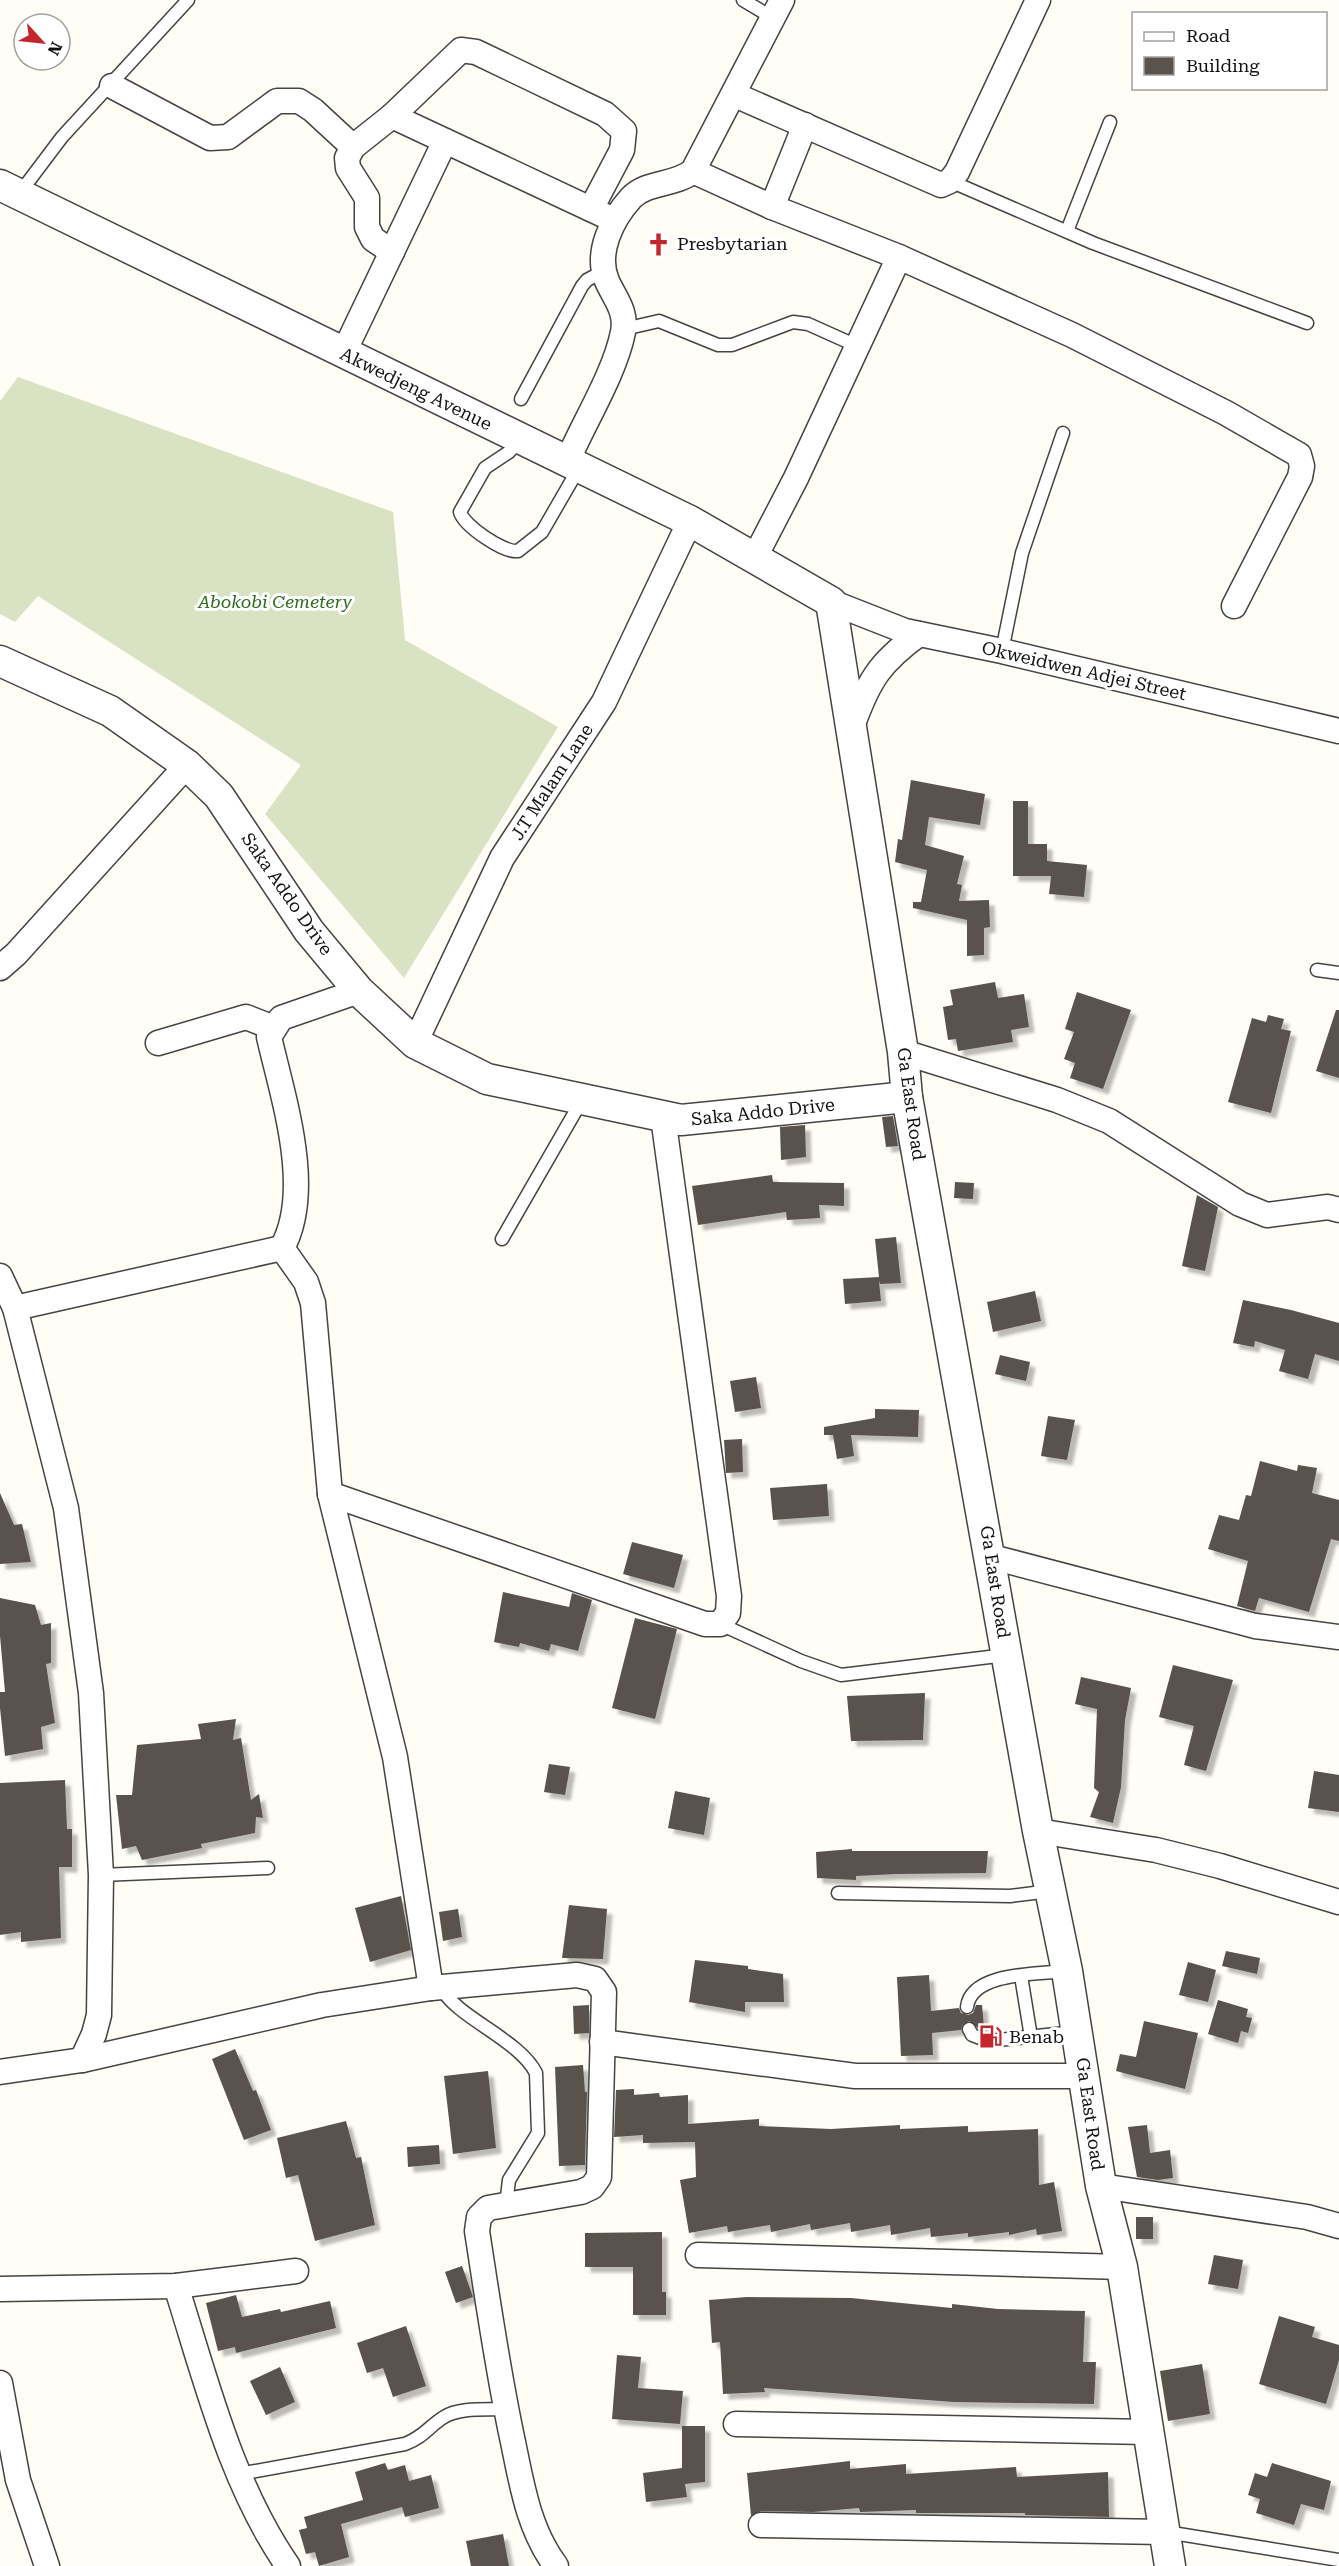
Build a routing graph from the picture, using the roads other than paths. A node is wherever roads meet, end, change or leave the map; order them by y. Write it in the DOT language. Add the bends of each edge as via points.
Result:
graph roads {
  1 [pos="188,0"];
  2 [pos="743,0"];
  3 [pos="1038,0"];
  4 [pos="778,9"];
  5 [pos="111,86"];
  6 [pos="735,95"];
  7 [pos="392,116"];
  8 [pos="1110,122"];
  9 [pos="805,125"];
  10 [pos="446,141"];
  11 [pos="353,147"];
  12 [pos="693,171"];
  13 [pos="950,180"];
  14 [pos="9,190"];
  15 [pos="772,207"];
  16 [pos="591,209"];
  17 [pos="614,220"];
  18 [pos="1066,231"];
  19 [pos="392,252"];
  20 [pos="899,257"];
  21 [pos="604,271"];
  22 [pos="1307,323"];
  23 [pos="624,329"];
  24 [pos="857,346"];
  25 [pos="343,354"];
  26 [pos="521,399"];
  27 [pos="1062,432"];
  28 [pos="520,440"];
  29 [pos="573,465"];
  30 [pos="690,521"];
  31 [pos="755,557"];
  32 [pos="830,600"];
  33 [pos="1234,606"];
  34 [pos="919,634"];
  35 [pos="1002,651"];
  36 [pos="0,661"];
  37 [pos="853,724"];
  38 [pos="1339,731"];
  39 [pos="187,765"];
  40 [pos="0,968"];
  41 [pos="1317,970"];
  42 [pos="1339,973"];
  43 [pos="359,991"];
  44 [pos="273,1028"];
  45 [pos="158,1042"];
  46 [pos="415,1042"];
  47 [pos="903,1052"];
  48 [pos="907,1097"];
  49 [pos="582,1100"];
  50 [pos="663,1117"];
  51 [pos="1339,1210"];
  52 [pos="502,1239"];
  53 [pos="282,1248"];
  54 [pos="0,1276"];
  55 [pos="15,1308"];
  56 [pos="330,1494"];
  57 [pos="992,1557"];
  58 [pos="720,1624"];
  59 [pos="1339,1637"];
  60 [pos="1007,1655"];
  61 [pos="1038,1831"];
  62 [pos="268,1868"];
  63 [pos="101,1875"];
  64 [pos="1051,1891"];
  65 [pos="838,1893"];
  66 [pos="1339,1902"];
  67 [pos="1067,1971"];
  68 [pos="1021,1976"];
  69 [pos="436,1988"];
  70 [pos="967,2007"];
  71 [pos="969,2029"];
  72 [pos="1078,2032"];
  73 [pos="1031,2037"];
  74 [pos="602,2042"];
  75 [pos="82,2060"];
  76 [pos="0,2072"];
  77 [pos="1085,2076"];
  78 [pos="1101,2186"];
  79 [pos="506,2205"];
  80 [pos="1339,2226"];
  81 [pos="698,2255"];
  82 [pos="1122,2267"];
  83 [pos="296,2271"];
  84 [pos="176,2286"];
  85 [pos="0,2289"];
  86 [pos="0,2383"];
  87 [pos="506,2409"];
  88 [pos="736,2424"];
  89 [pos="1148,2432"];
  90 [pos="239,2474"];
  91 [pos="761,2525"];
  92 [pos="1164,2532"];
  93 [pos="1339,2560"];
  94 [pos="47,2566"];
  95 [pos="288,2566"];
  96 [pos="556,2566"];
  97 [pos="1170,2566"];
  1 -- 5 [label="lane"];
  2 -- 4 [label="lane"];
  3 -- 13 [label="street"];
  4 -- 6 [label="street"];
  5 -- 11 [label="street" via="210,138 228,137 277,101 299,101"];
  5 -- 14 [label="lane"];
  6 -- 9 [label="street"];
  6 -- 12 [label="street"];
  7 -- 10 [label="street"];
  7 -- 11 [label="street"];
  7 -- 16 [label="street" via="461,50 476,52 605,114 624,131 622,150"];
  8 -- 18 [label="lane"];
  9 -- 13 [label="street" via="941,185"];
  9 -- 15 [label="street"];
  10 -- 16 [label="street"];
  10 -- 19 [label="street"];
  11 -- 19 [label="street" via="347,158 348,168 367,198 367,227 373,239"];
  12 -- 15 [label="street"];
  12 -- 17 [label="street" via="675,182 633,196"];
  13 -- 18 [label="lane"];
  14 -- 25 [label="street, Akwedjeng Avenue"];
  15 -- 20 [label="street"];
  16 -- 17 [label="street"];
  17 -- 21 [label="street" via="602,258"];
  18 -- 22 [label="lane"];
  19 -- 25 [label="street"];
  20 -- 24 [label="street"];
  20 -- 33 [label="street" via="1072,335 1226,413 1299,455 1300,477"];
  21 -- 23 [label="street" via="621,304"];
  21 -- 26 [label="lane" via="582,286"];
  23 -- 24 [label="lane" via="659,321 718,345 732,345 793,322 808,324"];
  23 -- 29 [label="street"];
  24 -- 31 [label="street"];
  25 -- 28 [label="street, Akwedjeng Avenue"];
  27 -- 35 [label="lane" via="1022,553"];
  28 -- 29 [label="street, Akwedjeng Avenue"];
  28 -- 29 [label="lane" via="486,468 460,512 463,521 504,548 518,551 542,532"];
  29 -- 30 [label="street, Akwedjeng Avenue"];
  30 -- 31 [label="street, Akwedjeng Avenue"];
  30 -- 46 [label="street, J.T Malam Lane" via="604,702 502,858"];
  31 -- 32 [label="street, Akwedjeng Avenue"];
  32 -- 34 [label="street, Okweidwen Adjei Street" via="871,620"];
  32 -- 37 [label="street, Ga East Road"];
  34 -- 35 [label="street, Okweidwen Adjei Street"];
  34 -- 37 [label="street" via="892,653 874,675"];
  35 -- 38 [label="street, Okweidwen Adjei Street"];
  36 -- 39 [label="street, Saka Addo Drive" via="110,711"];
  37 -- 47 [label="street, Ga East Road"];
  39 -- 40 [label="street"];
  39 -- 43 [label="street, Saka Addo Drive" via="219,796 309,931"];
  41 -- 42 [label="lane"];
  43 -- 44 [label="street" via="281,1018"];
  43 -- 46 [label="street, Saka Addo Drive"];
  44 -- 45 [label="street" via="246,1017"];
  44 -- 53 [label="street" via="269,1037 291,1132 296,1194 291,1232"];
  46 -- 49 [label="street, Saka Addo Drive" via="488,1079"];
  47 -- 48 [label="street, Ga East Road"];
  47 -- 51 [label="street" via="1058,1100 1109,1121 1240,1204 1267,1215 1328,1207"];
  48 -- 50 [label="street, Saka Addo Drive" via="681,1120"];
  48 -- 57 [label="street, Ga East Road"];
  49 -- 50 [label="street, Saka Addo Drive"];
  49 -- 52 [label="lane"];
  50 -- 58 [label="street" via="729,1596 728,1613"];
  53 -- 55 [label="street"];
  53 -- 56 [label="street" via="306,1282 313,1303"];
  54 -- 55 [label="street"];
  55 -- 63 [label="street" via="66,1508 91,1693"];
  56 -- 58 [label="street" via="705,1624"];
  56 -- 69 [label="street" via="395,1756"];
  57 -- 59 [label="street" via="1255,1626"];
  57 -- 60 [label="street, Ga East Road"];
  58 -- 60 [label="lane" via="801,1662 841,1675"];
  60 -- 61 [label="street, Ga East Road"];
  61 -- 64 [label="street, Ga East Road"];
  61 -- 66 [label="street" via="1156,1850"];
  62 -- 63 [label="lane"];
  63 -- 75 [label="street" via="99,2014"];
  64 -- 65 [label="lane" via="1010,1896"];
  64 -- 67 [label="street, Ga East Road"];
  67 -- 68 [label="lane"];
  67 -- 72 [label="street, Ga East Road"];
  68 -- 70 [label="lane" via="981,1985"];
  68 -- 73 [label="lane"];
  69 -- 74 [label="street" via="577,1975 595,1979 604,1992"];
  69 -- 75 [label="street" via="322,2006"];
  69 -- 79 [label="lane" via="509,2045 536,2073 538,2133 509,2180"];
  71 -- 73 [label="lane" via="972,2035 988,2041"];
  72 -- 73 [label="lane"];
  72 -- 77 [label="street, Ga East Road"];
  74 -- 77 [label="street" via="855,2076"];
  74 -- 79 [label="street" via="599,2177 592,2187 581,2192"];
  75 -- 76 [label="street"];
  77 -- 78 [label="street, Ga East Road"];
  78 -- 80 [label="street" via="1307,2217"];
  78 -- 82 [label="street, Ga East Road"];
  79 -- 87 [label="street" via="488,2208 479,2217 477,2231"];
  81 -- 82 [label="street"];
  82 -- 89 [label="street, Ga East Road"];
  83 -- 84 [label="street"];
  84 -- 85 [label="street"];
  84 -- 90 [label="street"];
  86 -- 94 [label="street" via="18,2480"];
  87 -- 90 [label="lane" via="454,2412 436,2422 426,2434 405,2444"];
  87 -- 96 [label="street" via="535,2533"];
  88 -- 89 [label="street"];
  89 -- 92 [label="street, Ga East Road"];
  90 -- 95 [label="street"];
  91 -- 92 [label="street"];
  92 -- 93 [label="lane"];
  92 -- 97 [label="street, Ga East Road"];
}
